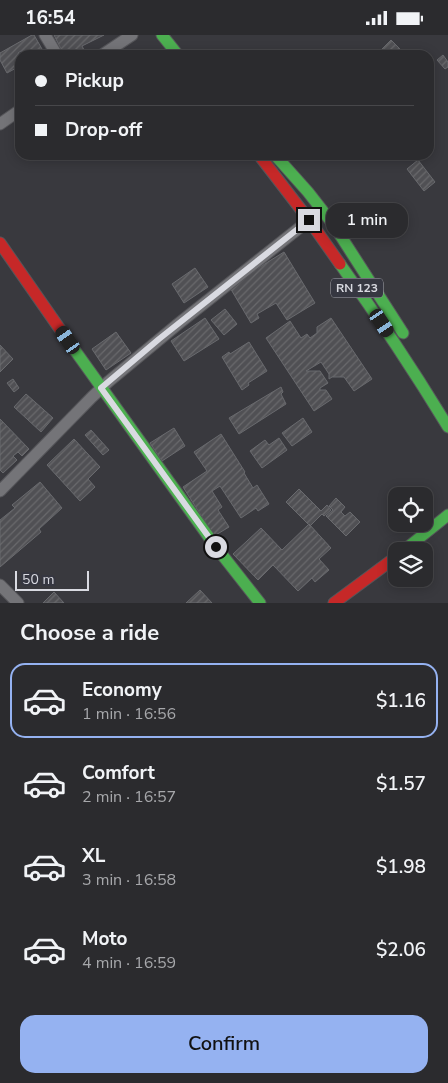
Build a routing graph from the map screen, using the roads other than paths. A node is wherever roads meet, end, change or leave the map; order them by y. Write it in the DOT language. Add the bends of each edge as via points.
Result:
graph roads {
  1 [pos="45,35"];
  2 [pos="132,35"];
  3 [pos="162,35"];
  4 [pos="176,35"];
  5 [pos="53,50"];
  6 [pos="110,50"];
  7 [pos="180,50"];
  8 [pos="181,50"];
  9 [pos="15,114"];
  10 [pos="0,124"];
  11 [pos="263,160"];
  12 [pos="279,160"];
  13 [pos="322,210"];
  14 [pos="309,220"];
  15 [pos="0,243"];
  16 [pos="411,346"];
  17 [pos="101,388"];
  18 [pos="448,427"];
  19 [pos="0,491"];
  20 [pos="448,515"];
  21 [pos="448,527"];
  22 [pos="415,542"];
  23 [pos="430,542"];
  24 [pos="388,563"];
  25 [pos="388,575"];
  26 [pos="0,585"];
  27 [pos="18,603"];
  28 [pos="260,603"];
  29 [pos="334,603"];
  30 [pos="347,603"];
  1 -- 5 [label="street"];
  2 -- 6 [label="street"];
  3 -- 7 [label="main road"];
  4 -- 8 [label="main road"];
  9 -- 10 [label="street"];
  11 -- 14 [label="main road, RN 123"];
  12 -- 13 [label="main road, RN 123"];
  13 -- 14 [label="street"];
  13 -- 16 [label="main road, RN 123"];
  14 -- 17 [label="street"];
  14 -- 18 [label="main road, RN 123" via="392,338"];
  15 -- 17 [label="main road"];
  17 -- 19 [label="street"];
  17 -- 28 [label="main road"];
  20 -- 22 [label="main road"];
  21 -- 23 [label="main road"];
  24 -- 29 [label="main road"];
  25 -- 30 [label="main road"];
  26 -- 27 [label="street"];
}
